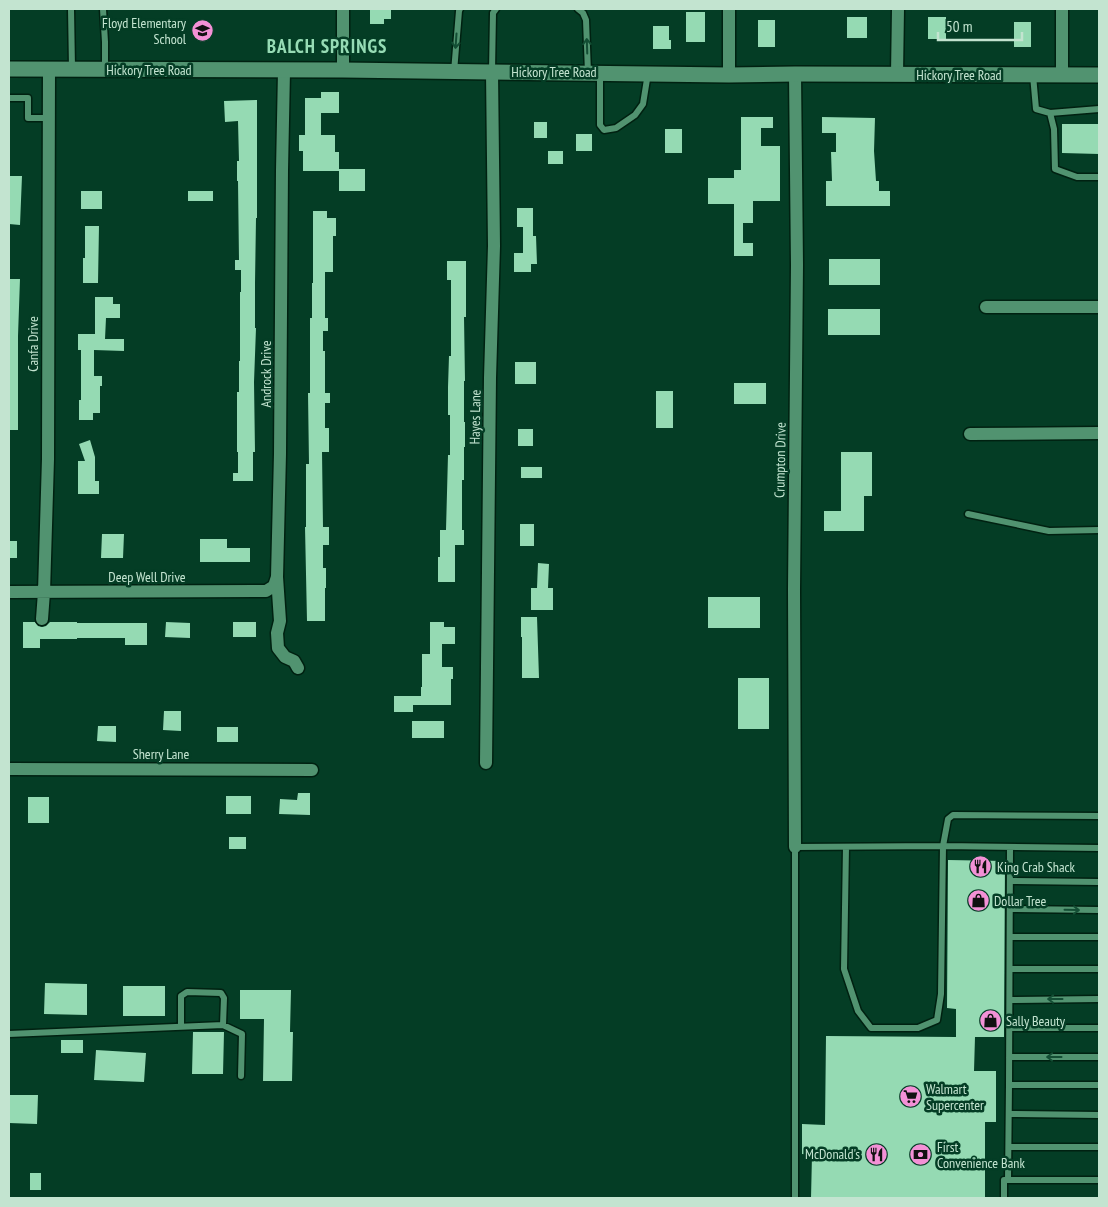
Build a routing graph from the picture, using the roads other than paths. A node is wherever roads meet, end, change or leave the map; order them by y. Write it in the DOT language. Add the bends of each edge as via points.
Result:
graph roads {
  1 [pos="71,9"];
  2 [pos="103,9"];
  3 [pos="343,9"];
  4 [pos="496,9"];
  5 [pos="578,9"];
  6 [pos="729,9"];
  7 [pos="898,9"];
  8 [pos="1062,9"];
  9 [pos="459,10"];
  10 [pos="9,69"];
  11 [pos="49,69"];
  12 [pos="72,70"];
  13 [pos="105,70"];
  14 [pos="342,70"];
  15 [pos="284,71"];
  16 [pos="454,72"];
  17 [pos="492,72"];
  18 [pos="594,73"];
  19 [pos="648,73"];
  20 [pos="795,74"];
  21 [pos="897,74"];
  22 [pos="729,75"];
  23 [pos="1033,75"];
  24 [pos="1062,75"];
  25 [pos="1099,75"];
  26 [pos="9,98"];
  27 [pos="1099,109"];
  28 [pos="1050,113"];
  29 [pos="49,118"];
  30 [pos="1099,177"];
  31 [pos="986,307"];
  32 [pos="1099,307"];
  33 [pos="1099,433"];
  34 [pos="970,434"];
  35 [pos="968,514"];
  36 [pos="1099,530"];
  37 [pos="277,577"];
  38 [pos="9,592"];
  39 [pos="44,592"];
  40 [pos="42,619"];
  41 [pos="298,668"];
  42 [pos="486,763"];
  43 [pos="9,768"];
  44 [pos="312,770"];
  45 [pos="1099,816"];
  46 [pos="943,846"];
  47 [pos="796,847"];
  48 [pos="846,847"];
  49 [pos="1010,848"];
  50 [pos="1099,848"];
  51 [pos="1010,881"];
  52 [pos="1099,882"];
  53 [pos="1010,909"];
  54 [pos="1099,910"];
  55 [pos="1099,937"];
  56 [pos="1010,938"];
  57 [pos="1010,969"];
  58 [pos="1099,969"];
  59 [pos="1099,999"];
  60 [pos="1010,1000"];
  61 [pos="223,1025"];
  62 [pos="181,1026"];
  63 [pos="1010,1028"];
  64 [pos="1099,1028"];
  65 [pos="9,1034"];
  66 [pos="1009,1057"];
  67 [pos="1099,1057"];
  68 [pos="241,1076"];
  69 [pos="1009,1085"];
  70 [pos="1099,1085"];
  71 [pos="1009,1114"];
  72 [pos="1099,1115"];
  73 [pos="1008,1147"];
  74 [pos="1099,1147"];
  75 [pos="1008,1180"];
  76 [pos="1099,1180"];
  77 [pos="795,1198"];
  78 [pos="1004,1198"];
  1 -- 12 [label="lane"];
  2 -- 13 [label="lane"];
  3 -- 14 [label="street"];
  4 -- 17 [label="lane" via="493,13"];
  18 -- 5 [label="lane, one-way" via="586,20"];
  6 -- 22 [label="street"];
  7 -- 21 [label="street"];
  8 -- 24 [label="street"];
  9 -- 16 [label="lane, one-way"];
  10 -- 11 [label="street, Hickory Tree Road"];
  11 -- 12 [label="street, Hickory Tree Road"];
  11 -- 29 [label="street, Canfa Drive"];
  12 -- 13 [label="street, Hickory Tree Road"];
  13 -- 15 [label="street, Hickory Tree Road"];
  14 -- 15 [label="street, Hickory Tree Road"];
  14 -- 16 [label="street, Hickory Tree Road"];
  15 -- 37 [label="street, Androck Drive"];
  16 -- 17 [label="street, Hickory Tree Road"];
  17 -- 18 [label="street, Hickory Tree Road"];
  17 -- 42 [label="street, Hayes Lane" via="494,246"];
  18 -- 19 [label="street, Hickory Tree Road"];
  18 -- 19 [label="lane" via="600,125 604,130 616,128 636,115 643,104"];
  19 -- 22 [label="street, Hickory Tree Road"];
  20 -- 21 [label="street, Hickory Tree Road"];
  20 -- 22 [label="street, Hickory Tree Road"];
  20 -- 47 [label="street, Crumpton Drive"];
  21 -- 23 [label="street, Hickory Tree Road"];
  23 -- 24 [label="street, Hickory Tree Road"];
  23 -- 28 [label="lane" via="1036,109"];
  24 -- 25 [label="street, Hickory Tree Road"];
  26 -- 29 [label="lane" via="28,98 28,118"];
  27 -- 28 [label="lane"];
  28 -- 30 [label="lane" via="1054,129 1055,169 1077,177"];
  29 -- 39 [label="street, Canfa Drive" via="48,459"];
  31 -- 32 [label="street"];
  33 -- 34 [label="street"];
  35 -- 36 [label="lane" via="1049,531"];
  37 -- 39 [label="street, Deep Well Drive" via="274,586 266,591"];
  37 -- 41 [label="street, Androck Drive" via="278,648"];
  38 -- 39 [label="street, Deep Well Drive"];
  39 -- 40 [label="street, Canfa Drive"];
  43 -- 44 [label="street, Sherry Lane"];
  45 -- 46 [label="lane" via="952,815 948,819"];
  46 -- 48 [label="lane"];
  46 -- 48 [label="lane" via="938,1020 918,1028 871,1028 858,1011 844,969"];
  46 -- 49 [label="lane"];
  47 -- 48 [label="lane"];
  47 -- 77 [label="lane"];
  49 -- 50 [label="lane"];
  49 -- 51 [label="lane"];
  51 -- 52 [label="lane"];
  51 -- 53 [label="lane"];
  53 -- 54 [label="lane, one-way"];
  53 -- 56 [label="lane"];
  55 -- 56 [label="lane"];
  56 -- 57 [label="lane"];
  57 -- 58 [label="lane"];
  57 -- 60 [label="lane"];
  59 -- 60 [label="lane, one-way"];
  60 -- 63 [label="lane"];
  61 -- 62 [label="lane"];
  61 -- 62 [label="lane" via="224,998 221,993 187,992 181,996"];
  61 -- 68 [label="lane" via="242,1034"];
  62 -- 65 [label="lane"];
  63 -- 64 [label="lane"];
  63 -- 66 [label="lane"];
  67 -- 66 [label="lane, one-way"];
  66 -- 69 [label="lane"];
  69 -- 70 [label="lane"];
  69 -- 71 [label="lane"];
  71 -- 72 [label="lane"];
  71 -- 73 [label="lane"];
  73 -- 74 [label="lane"];
  73 -- 75 [label="lane"];
  75 -- 76 [label="lane"];
  75 -- 78 [label="lane" via="1004,1180"];
}
